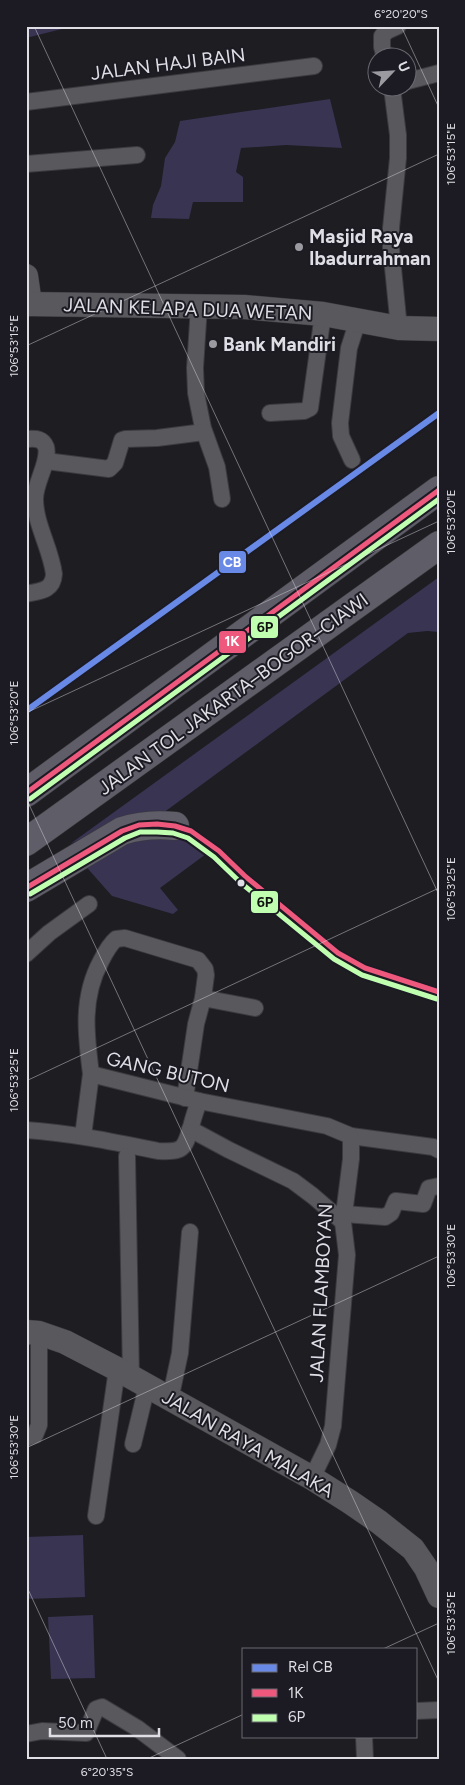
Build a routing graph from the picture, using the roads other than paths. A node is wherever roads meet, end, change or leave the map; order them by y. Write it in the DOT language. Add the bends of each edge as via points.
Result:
graph roads {
  1 [pos="398,26"];
  2 [pos="382,48"];
  3 [pos="314,66"];
  4 [pos="439,73"];
  5 [pos="418,79"];
  6 [pos="393,98"];
  7 [pos="26,102"];
  8 [pos="137,155"];
  9 [pos="26,164"];
  10 [pos="26,276"];
  11 [pos="28,304"];
  12 [pos="199,306"];
  13 [pos="323,314"];
  14 [pos="358,320"];
  15 [pos="399,328"];
  16 [pos="439,329"];
  17 [pos="270,413"];
  18 [pos="203,430"];
  19 [pos="26,439"];
  20 [pos="352,460"];
  21 [pos="46,461"];
  22 [pos="439,490"];
  23 [pos="222,499"];
  24 [pos="31,511"];
  25 [pos="439,545"];
  26 [pos="26,594"];
  27 [pos="26,793"];
  28 [pos="175,826"];
  29 [pos="26,842"];
  30 [pos="26,888"];
  31 [pos="89,904"];
  32 [pos="26,954"];
  33 [pos="202,998"];
  34 [pos="255,1008"];
  35 [pos="91,1074"];
  36 [pos="192,1099"];
  37 [pos="190,1128"];
  38 [pos="26,1130"];
  39 [pos="83,1136"];
  40 [pos="351,1136"];
  41 [pos="439,1150"];
  42 [pos="127,1156"];
  43 [pos="439,1186"];
  44 [pos="343,1218"];
  45 [pos="190,1232"];
  46 [pos="32,1332"];
  47 [pos="132,1377"];
  48 [pos="170,1400"];
  49 [pos="26,1438"];
  50 [pos="132,1444"];
  51 [pos="312,1478"];
  52 [pos="96,1516"];
  53 [pos="432,1567"];
  54 [pos="439,1596"];
  55 [pos="439,1710"];
  56 [pos="418,1711"];
  57 [pos="26,1734"];
  58 [pos="364,1738"];
  59 [pos="178,1759"];
  60 [pos="365,1759"];
  1 -- 2 [label="street" via="382,36"];
  3 -- 7 [label="street, JALAN HAJI BAIN"];
  4 -- 5 [label="street"];
  6 -- 15 [label="street" via="398,158 391,248"];
  8 -- 9 [label="street"];
  10 -- 11 [label="street"];
  11 -- 12 [label="street, JALAN KELAPA DUA WETAN"];
  12 -- 13 [label="street, JALAN KELAPA DUA WETAN"];
  12 -- 18 [label="street" via="195,381"];
  13 -- 14 [label="street, JALAN KELAPA DUA WETAN"];
  13 -- 17 [label="street" via="310,408"];
  14 -- 15 [label="street, JALAN KELAPA DUA WETAN"];
  14 -- 20 [label="street" via="349,348 340,422 341,436"];
  15 -- 16 [label="street, JALAN KELAPA DUA WETAN"];
  18 -- 21 [label="street" via="157,438 124,439 115,463 109,469"];
  18 -- 23 [label="street" via="217,467"];
  19 -- 21 [label="street" via="42,440"];
  21 -- 24 [label="street"];
  22 -- 27 [label="highway"];
  24 -- 26 [label="street" via="53,567 54,580 45,590"];
  25 -- 29 [label="highway, JALAN TOL JAKARTA–BOGOR–CIAWI"];
  28 -- 30 [label="highway" via="139,825 122,831"];
  31 -- 32 [label="street" via="48,933"];
  33 -- 34 [label="street"];
  33 -- 35 [label="street" via="206,975 198,960 125,938 116,939 94,974 88,991"];
  33 -- 36 [label="street" via="196,1024"];
  35 -- 36 [label="street, GANG BUTON"];
  35 -- 39 [label="street, GANG BUTON"];
  36 -- 37 [label="street"];
  36 -- 40 [label="street, GANG BUTON" via="327,1126"];
  37 -- 39 [label="street" via="184,1147 171,1152"];
  37 -- 44 [label="street" via="293,1181"];
  38 -- 39 [label="street"];
  40 -- 41 [label="street, GANG BUTON"];
  40 -- 44 [label="street, JALAN FLAMBOYAN"];
  42 -- 47 [label="street"];
  43 -- 44 [label="street" via="429,1188 423,1204 396,1201 391,1213 384,1218"];
  44 -- 51 [label="street, JALAN FLAMBOYAN" via="346,1254 333,1426"];
  45 -- 48 [label="street" via="180,1353"];
  46 -- 47 [label="street, JALAN RAYA MALAKA" via="65,1342"];
  46 -- 49 [label="street" via="39,1425 35,1435"];
  47 -- 48 [label="street, JALAN RAYA MALAKA"];
  47 -- 50 [label="street"];
  47 -- 52 [label="street"];
  48 -- 51 [label="street, JALAN RAYA MALAKA"];
  51 -- 53 [label="street, JALAN RAYA MALAKA" via="398,1536"];
  53 -- 54 [label="street, JALAN RAYA MALAKA"];
  55 -- 56 [label="street"];
  57 -- 59 [label="street" via="42,1731 86,1733 96,1709 102,1707"];
  58 -- 60 [label="street"];
}
